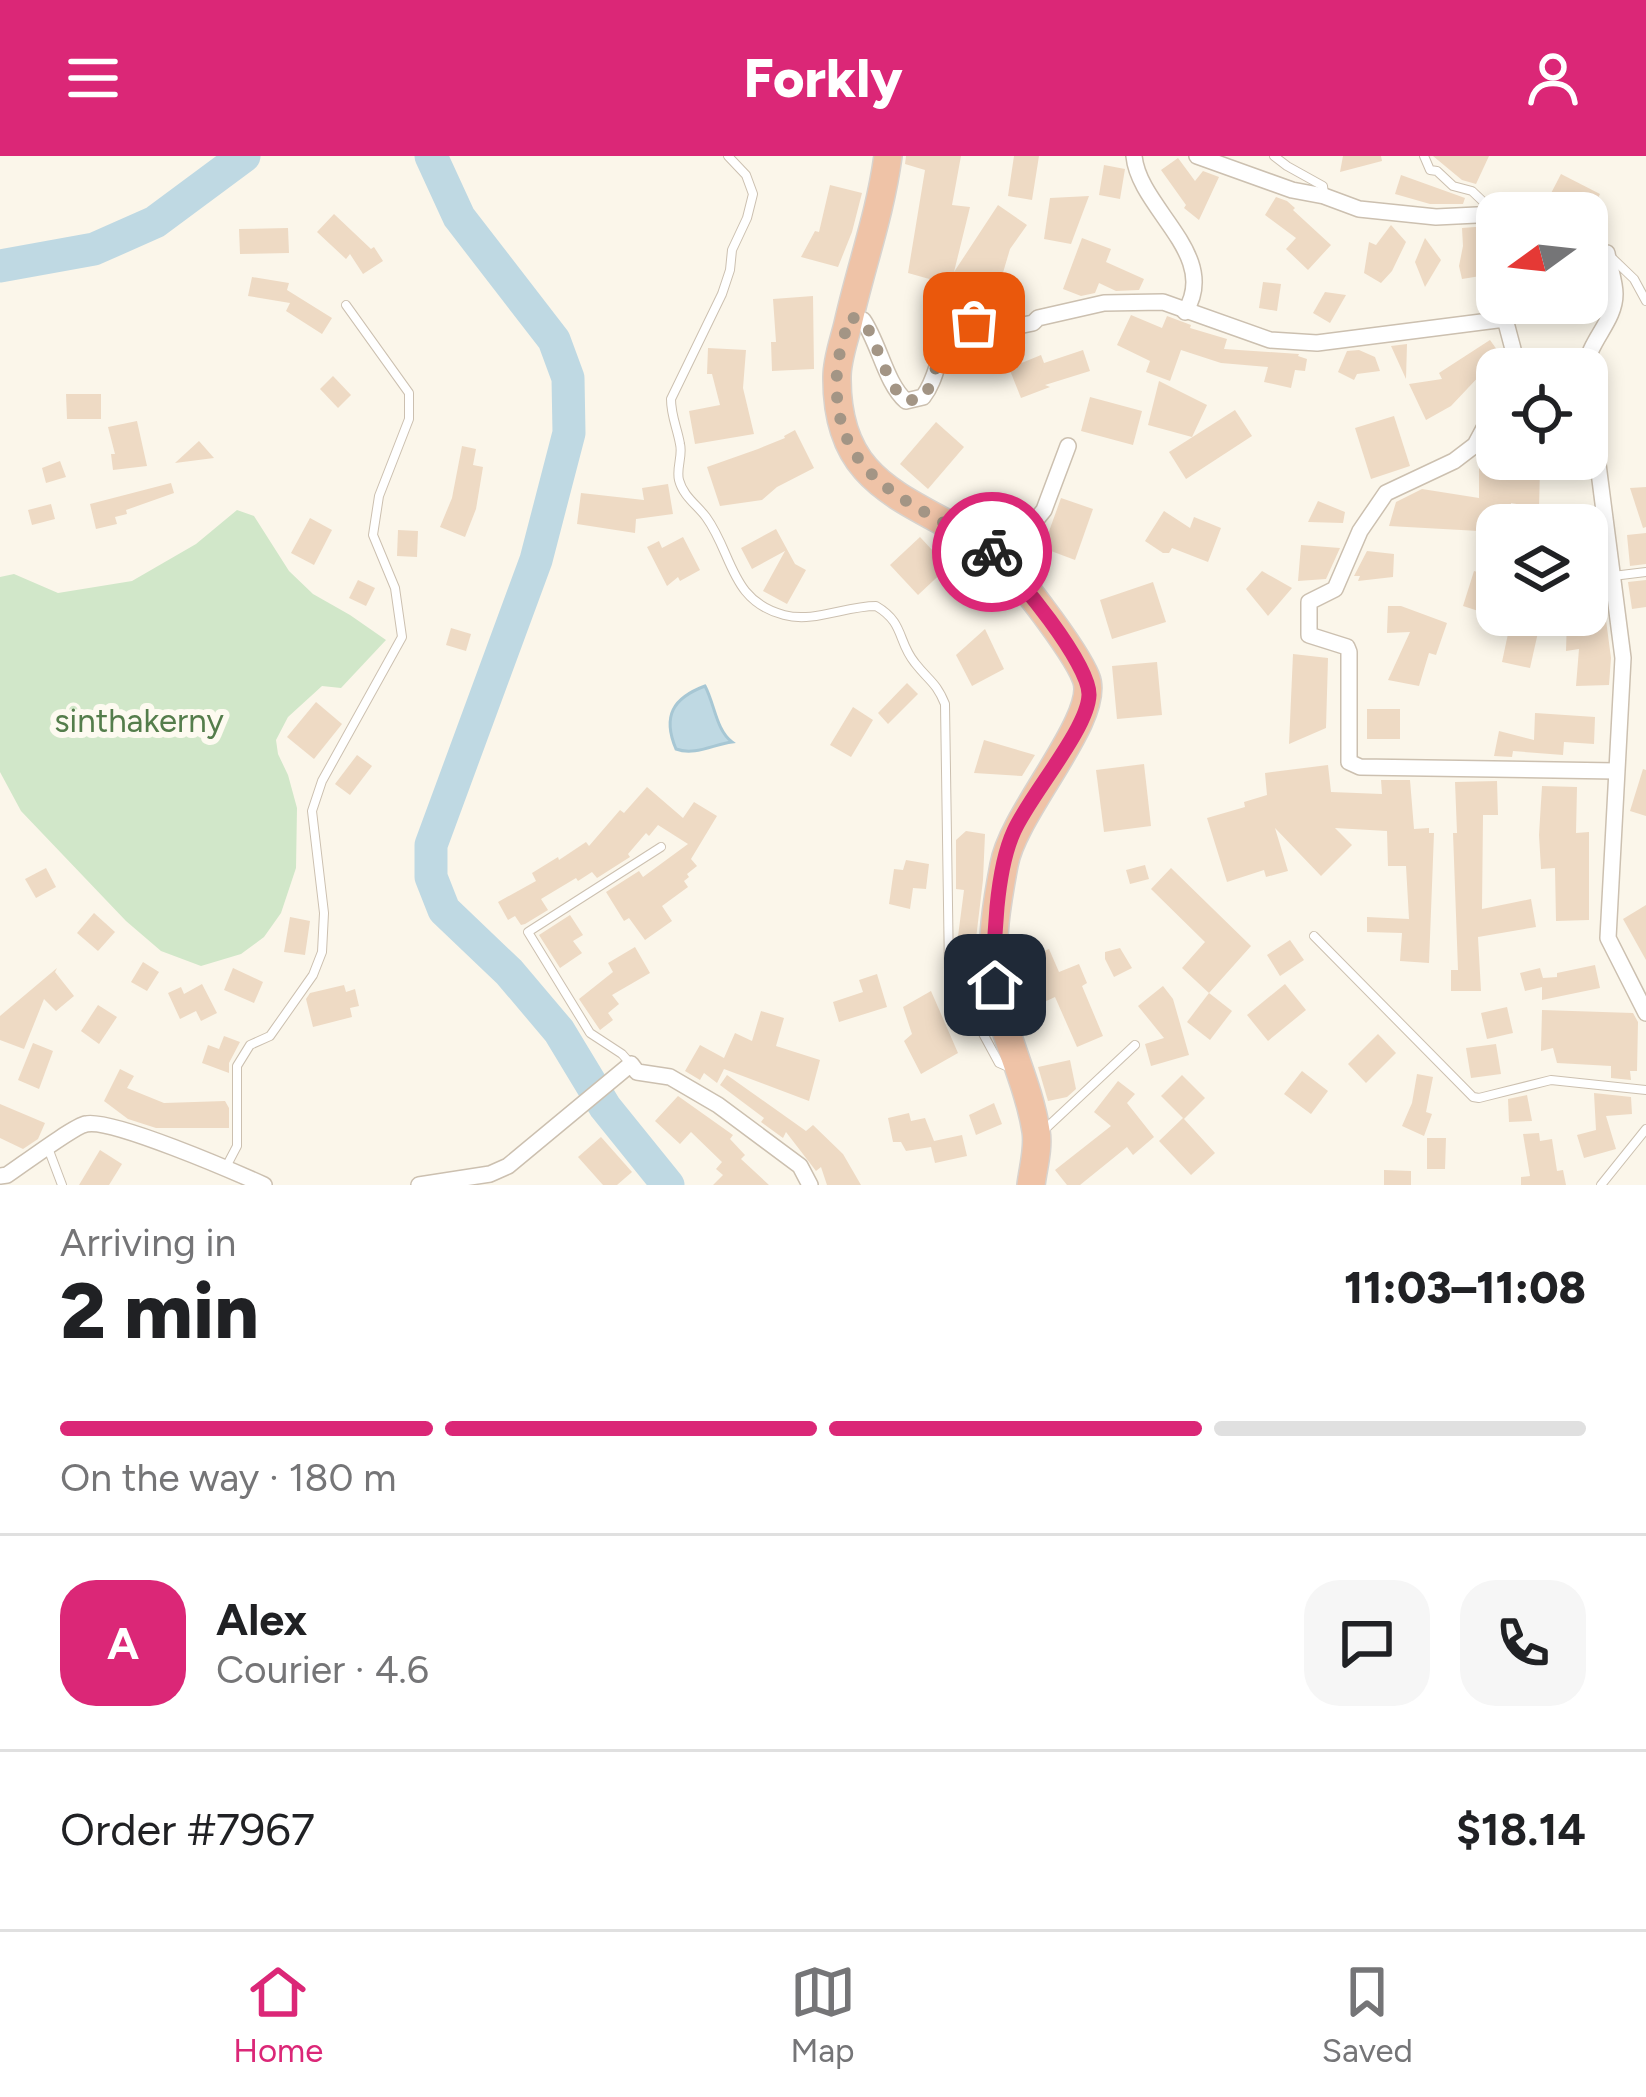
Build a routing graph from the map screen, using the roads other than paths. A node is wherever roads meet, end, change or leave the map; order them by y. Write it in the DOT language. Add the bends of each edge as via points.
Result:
graph roads {
  1 [pos="728,156"];
  2 [pos="888,156"];
  3 [pos="1134,156"];
  4 [pos="1197,156"];
  5 [pos="1274,156"];
  6 [pos="1424,156"];
  7 [pos="1476,195"];
  8 [pos="1324,196"];
  9 [pos="1476,215"];
  10 [pos="1608,255"];
  11 [pos="1608,259"];
  12 [pos="1646,301"];
  13 [pos="346,305"];
  14 [pos="1186,312"];
  15 [pos="849,317"];
  16 [pos="1608,321"];
  17 [pos="1512,348"];
  18 [pos="1476,443"];
  19 [pos="1068,446"];
  20 [pos="1600,480"];
  21 [pos="1002,562"];
  22 [pos="1646,572"];
  23 [pos="1612,576"];
  24 [pos="1616,771"];
  25 [pos="661,847"];
  26 [pos="1314,936"];
  27 [pos="1646,1013"];
  28 [pos="1135,1045"];
  29 [pos="631,1064"];
  30 [pos="1021,1072"];
  31 [pos="1646,1090"];
  32 [pos="1646,1129"];
  33 [pos="1037,1135"];
  34 [pos="48,1148"];
  35 [pos="225,1168"];
  36 [pos="0,1177"];
  37 [pos="62,1185"];
  38 [pos="264,1185"];
  39 [pos="419,1185"];
  40 [pos="810,1185"];
  41 [pos="1031,1185"];
  42 [pos="1601,1185"];
  1 -- 30 [label="lane" via="753,194 722,294 671,399 679,480 751,598 786,616 875,606 896,620 912,661 937,685 945,704 949,971 999,1064"];
  2 -- 15 [label="highway"];
  3 -- 14 [label="street" via="1193,274"];
  4 -- 8 [label="street"];
  5 -- 8 [label="lane" via="1323,186"];
  6 -- 7 [label="lane" via="1430,170"];
  8 -- 9 [label="street" via="1359,209"];
  10 -- 12 [label="lane"];
  11 -- 16 [label="street" via="1616,296"];
  13 -- 35 [label="lane" via="409,393 409,419 379,496 374,535 403,637 322,781 312,811 322,952 270,1036 250,1045 237,1066 237,1146"];
  14 -- 15 [label="street" via="1163,302 1104,303 998,330 966,322 942,346 923,398 906,401 872,333"];
  14 -- 17 [label="street" via="1270,340 1317,344 1505,320"];
  15 -- 21 [label="highway" via="837,369 851,448 882,486"];
  18 -- 24 [label="street" via="1386,493 1335,589 1309,602 1309,635 1349,652 1348,762"];
  19 -- 21 [label="street" via="1043,510"];
  20 -- 23 [label="street"];
  21 -- 30 [label="highway" via="1049,619 1088,680 1089,696 1004,860 995,985"];
  22 -- 23 [label="lane"];
  23 -- 24 [label="street" via="1623,658"];
  24 -- 27 [label="street" via="1608,938"];
  25 -- 29 [label="lane" via="528,932 590,1033"];
  26 -- 31 [label="lane" via="1473,1097 1551,1080"];
  28 -- 33 [label="lane"];
  29 -- 39 [label="street" via="508,1166"];
  29 -- 40 [label="street" via="718,1105 800,1166"];
  30 -- 33 [label="highway"];
  32 -- 42 [label="lane"];
  33 -- 41 [label="highway"];
  34 -- 35 [label="street" via="82,1124 100,1123"];
  34 -- 36 [label="street"];
  34 -- 37 [label="lane"];
  35 -- 38 [label="street"];
}
